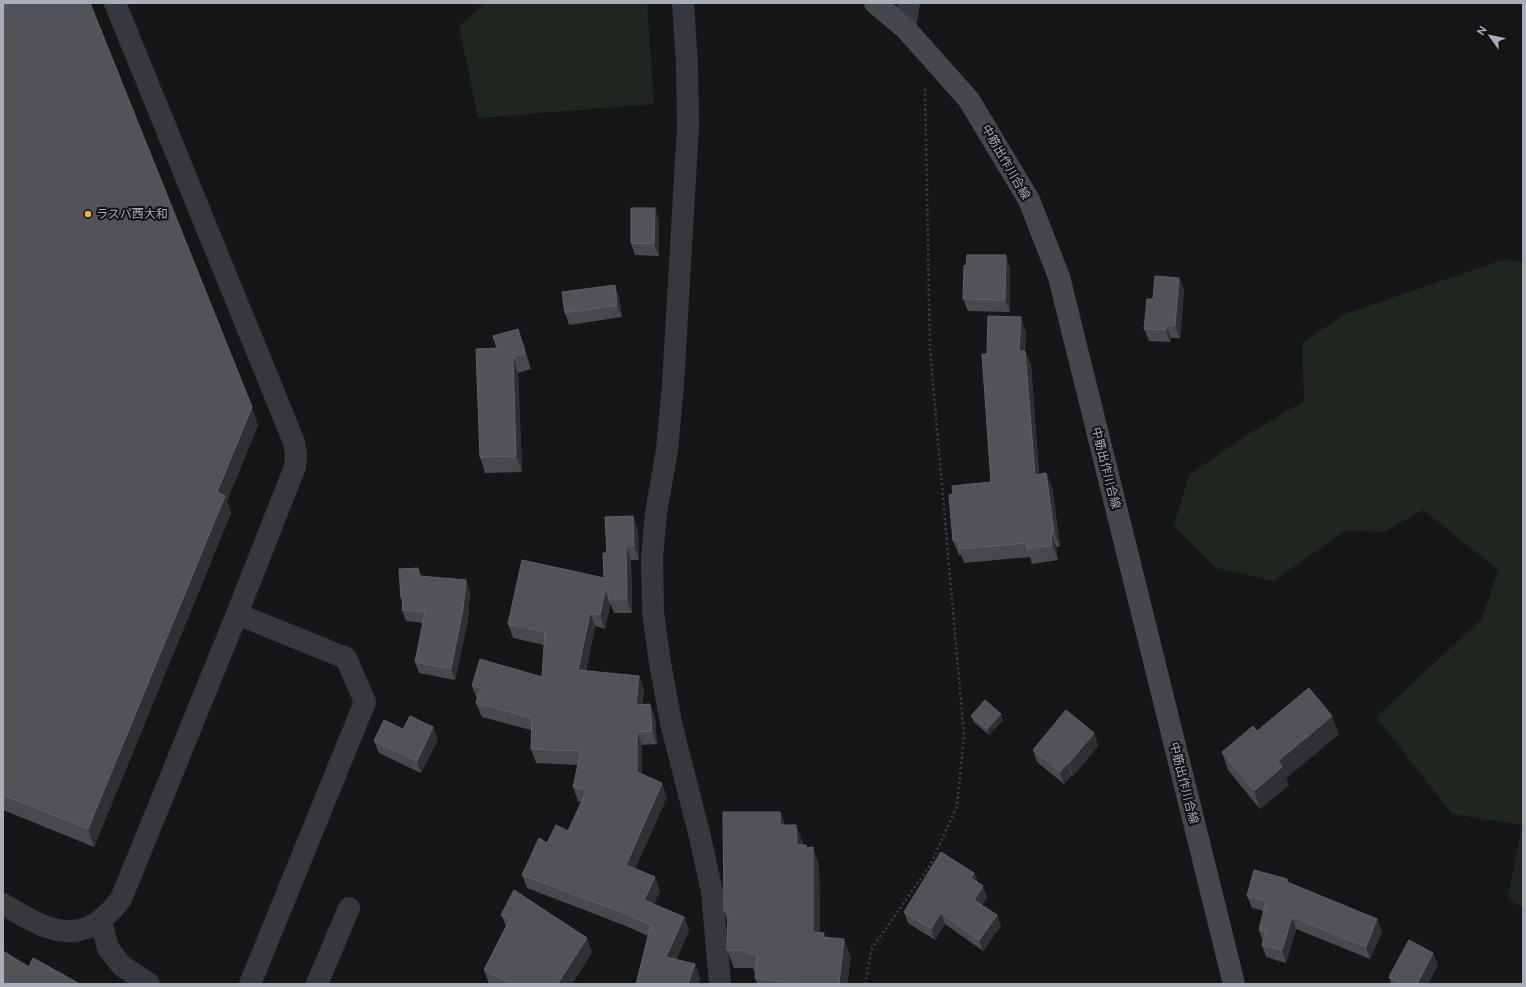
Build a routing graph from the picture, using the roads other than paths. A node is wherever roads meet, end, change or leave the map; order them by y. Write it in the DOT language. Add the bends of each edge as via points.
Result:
graph roads {
  1 [pos="115,3"];
  2 [pos="683,3"];
  3 [pos="875,3"];
  4 [pos="908,3"];
  5 [pos="905,28"];
  6 [pos="237,614"];
  7 [pos="3,904"];
  8 [pos="349,908"];
  9 [pos="101,921"];
  10 [pos="149,984"];
  11 [pos="250,984"];
  12 [pos="317,984"];
  13 [pos="720,984"];
  14 [pos="1234,984"];
  1 -- 6 [label="street" via="294,442 295,467"];
  2 -- 13 [label="street" via="688,126 673,385 667,450 652,550 653,589 661,670 671,723 712,892"];
  3 -- 5 [label="main road, 中筋出作川合線"];
  4 -- 5 [label="street"];
  5 -- 14 [label="main road, 中筋出作川合線" via="969,100 1029,200 1059,277"];
  6 -- 9 [label="street" via="121,899"];
  6 -- 11 [label="street" via="346,658 365,702"];
  7 -- 9 [label="street" via="46,927 60,930 89,928"];
  8 -- 12 [label="street"];
  9 -- 10 [label="street" via="108,948 122,966"];
}
